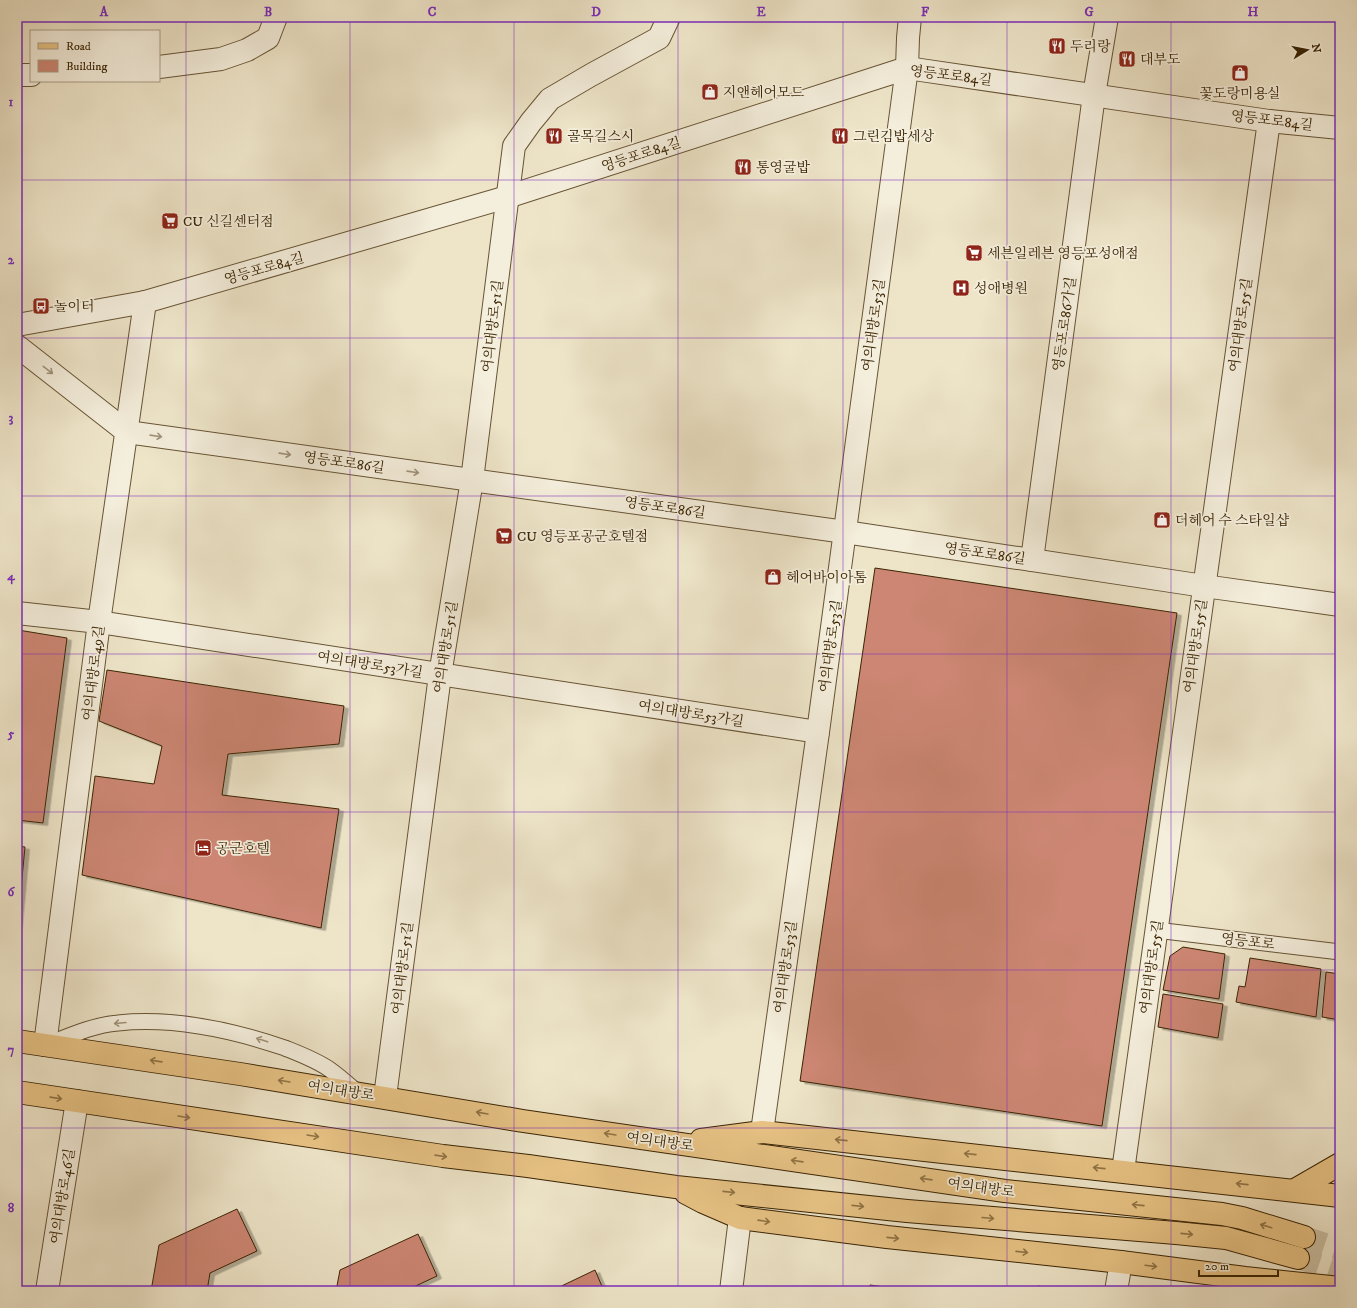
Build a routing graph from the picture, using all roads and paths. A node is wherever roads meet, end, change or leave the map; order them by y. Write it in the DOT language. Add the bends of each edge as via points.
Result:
graph roads {
  1 [pos="276,17"];
  2 [pos="669,17"];
  3 [pos="910,17"];
  4 [pos="1107,17"];
  5 [pos="160,67"];
  6 [pos="907,68"];
  7 [pos="17,75"];
  8 [pos="30,75"];
  9 [pos="1094,95"];
  10 [pos="1269,121"];
  11 [pos="1340,128"];
  12 [pos="507,197"];
  13 [pos="145,302"];
  14 [pos="17,325"];
  15 [pos="17,346"];
  16 [pos="127,432"];
  17 [pos="472,480"];
  18 [pos="845,532"];
  19 [pos="1032,560"];
  20 [pos="1204,586"];
  21 [pos="1340,605"];
  22 [pos="17,613"];
  23 [pos="99,622"];
  24 [pos="440,675"];
  25 [pos="818,732"];
  26 [pos="1156,930"];
  27 [pos="1340,952"];
  28 [pos="17,1041"];
  29 [pos="45,1045"];
  30 [pos="17,1092"];
  31 [pos="357,1092"];
  32 [pos="385,1097"];
  33 [pos="77,1101"];
  34 [pos="762,1132"];
  35 [pos="676,1144"];
  36 [pos="1340,1164"];
  37 [pos="1123,1171"];
  38 [pos="676,1187"];
  39 [pos="1295,1190"];
  40 [pos="1340,1196"];
  41 [pos="740,1218"];
  42 [pos="1304,1237"];
  43 [pos="1298,1258"];
  44 [pos="1121,1262"];
  45 [pos="1254,1285"];
  46 [pos="1340,1288"];
  47 [pos="47,1291"];
  48 [pos="731,1291"];
  49 [pos="1116,1291"];
  1 -- 5 [label="street" via="268,38 247,50 222,59"];
  2 -- 12 [label="street" via="659,38 550,99 514,146"];
  3 -- 6 [label="street, 여의대방로53길"];
  4 -- 9 [label="street, 영등포로86가길"];
  6 -- 9 [label="street, 영등포로84길"];
  6 -- 12 [label="street, 영등포로84길"];
  6 -- 18 [label="street, 여의대방로53길"];
  7 -- 8 [label="street"];
  9 -- 10 [label="street, 영등포로84길"];
  9 -- 19 [label="street, 영등포로86가길"];
  10 -- 11 [label="street, 영등포로84길"];
  10 -- 20 [label="street, 여의대방로55길"];
  12 -- 13 [label="street, 영등포로84길"];
  12 -- 17 [label="street, 여의대방로51길"];
  13 -- 14 [label="street, 영등포로84길"];
  13 -- 16 [label="street, 여의대방로49길"];
  15 -- 16 [label="street, one-way"];
  16 -- 17 [label="street, 영등포로86길, one-way"];
  16 -- 23 [label="street, 여의대방로49길"];
  17 -- 18 [label="street, 영등포로86길"];
  17 -- 24 [label="street, 여의대방로51길"];
  18 -- 19 [label="street, 영등포로86길"];
  18 -- 25 [label="street, 여의대방로53길"];
  19 -- 20 [label="street, 영등포로86길"];
  20 -- 21 [label="street, 영등포로86길"];
  20 -- 26 [label="street, 여의대방로55길"];
  22 -- 23 [label="street, 여의대방로53가길"];
  23 -- 24 [label="street, 여의대방로53가길"];
  23 -- 29 [label="street, 여의대방로49길"];
  24 -- 25 [label="street, 여의대방로53가길"];
  24 -- 32 [label="street, 여의대방로51길"];
  25 -- 34 [label="street, 여의대방로53길"];
  26 -- 27 [label="lane, 영등포로"];
  26 -- 37 [label="street, 여의대방로55길"];
  28 -- 29 [label="main road, 여의대방로"];
  31 -- 29 [label="main road, 여의대방로, one-way"];
  31 -- 29 [label="lane, one-way" via="328,1068 301,1054 259,1039 194,1025 153,1021 117,1023 82,1030"];
  30 -- 33 [label="main road, 여의대방로, one-way"];
  31 -- 32 [label="main road, 여의대방로"];
  35 -- 32 [label="main road, 여의대방로, one-way"];
  33 -- 38 [label="main road, 여의대방로, one-way" via="435,1155"];
  33 -- 47 [label="street, 여의대방로46길"];
  34 -- 35 [label="main road"];
  37 -- 34 [label="main road, one-way"];
  42 -- 35 [label="main road, 여의대방로, one-way" via="1222,1214 1005,1191"];
  36 -- 39 [label="main road"];
  39 -- 37 [label="main road, one-way"];
  38 -- 41 [label="main road"];
  38 -- 43 [label="main road, 여의대방로, one-way" via="907,1211 1226,1238"];
  39 -- 40 [label="main road"];
  41 -- 44 [label="main road, one-way" via="887,1237"];
  41 -- 48 [label="street"];
  44 -- 45 [label="main road, one-way"];
  44 -- 49 [label="street"];
  45 -- 46 [label="main road"];
}
